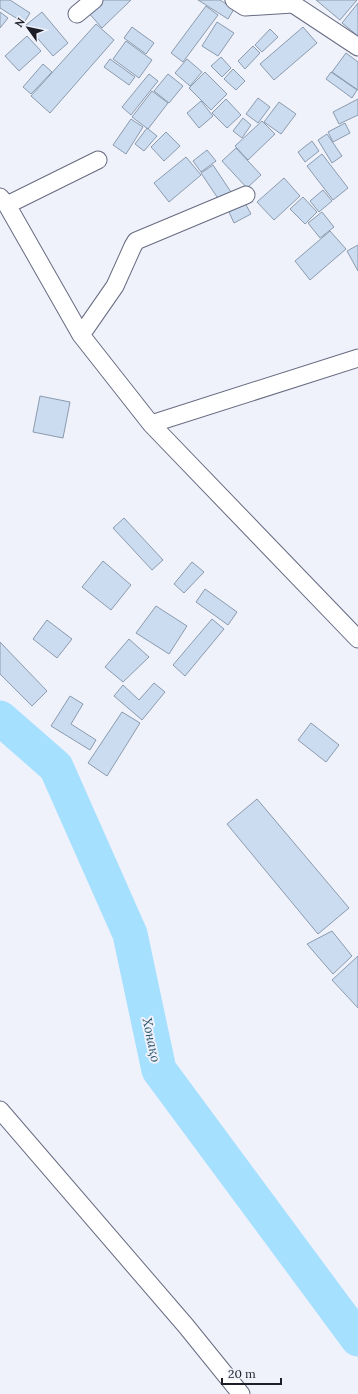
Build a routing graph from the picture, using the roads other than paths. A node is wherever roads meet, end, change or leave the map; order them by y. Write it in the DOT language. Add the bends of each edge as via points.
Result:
graph roads {
  1 [pos="94,0"];
  2 [pos="234,0"];
  3 [pos="295,2"];
  4 [pos="78,14"];
  5 [pos="358,47"];
  6 [pos="98,160"];
  7 [pos="246,195"];
  8 [pos="3,201"];
  9 [pos="81,335"];
  10 [pos="358,358"];
  11 [pos="152,424"];
  12 [pos="358,639"];
  13 [pos="0,1110"];
  14 [pos="241,1394"];
  1 -- 4 [label="street"];
  2 -- 3 [label="street" via="245,7"];
  3 -- 5 [label="street"];
  6 -- 8 [label="street"];
  7 -- 9 [label="street" via="136,241 115,286"];
  8 -- 9 [label="street"];
  9 -- 11 [label="street"];
  10 -- 11 [label="street"];
  11 -- 12 [label="street"];
  13 -- 14 [label="street" via="186,1326"];
}
